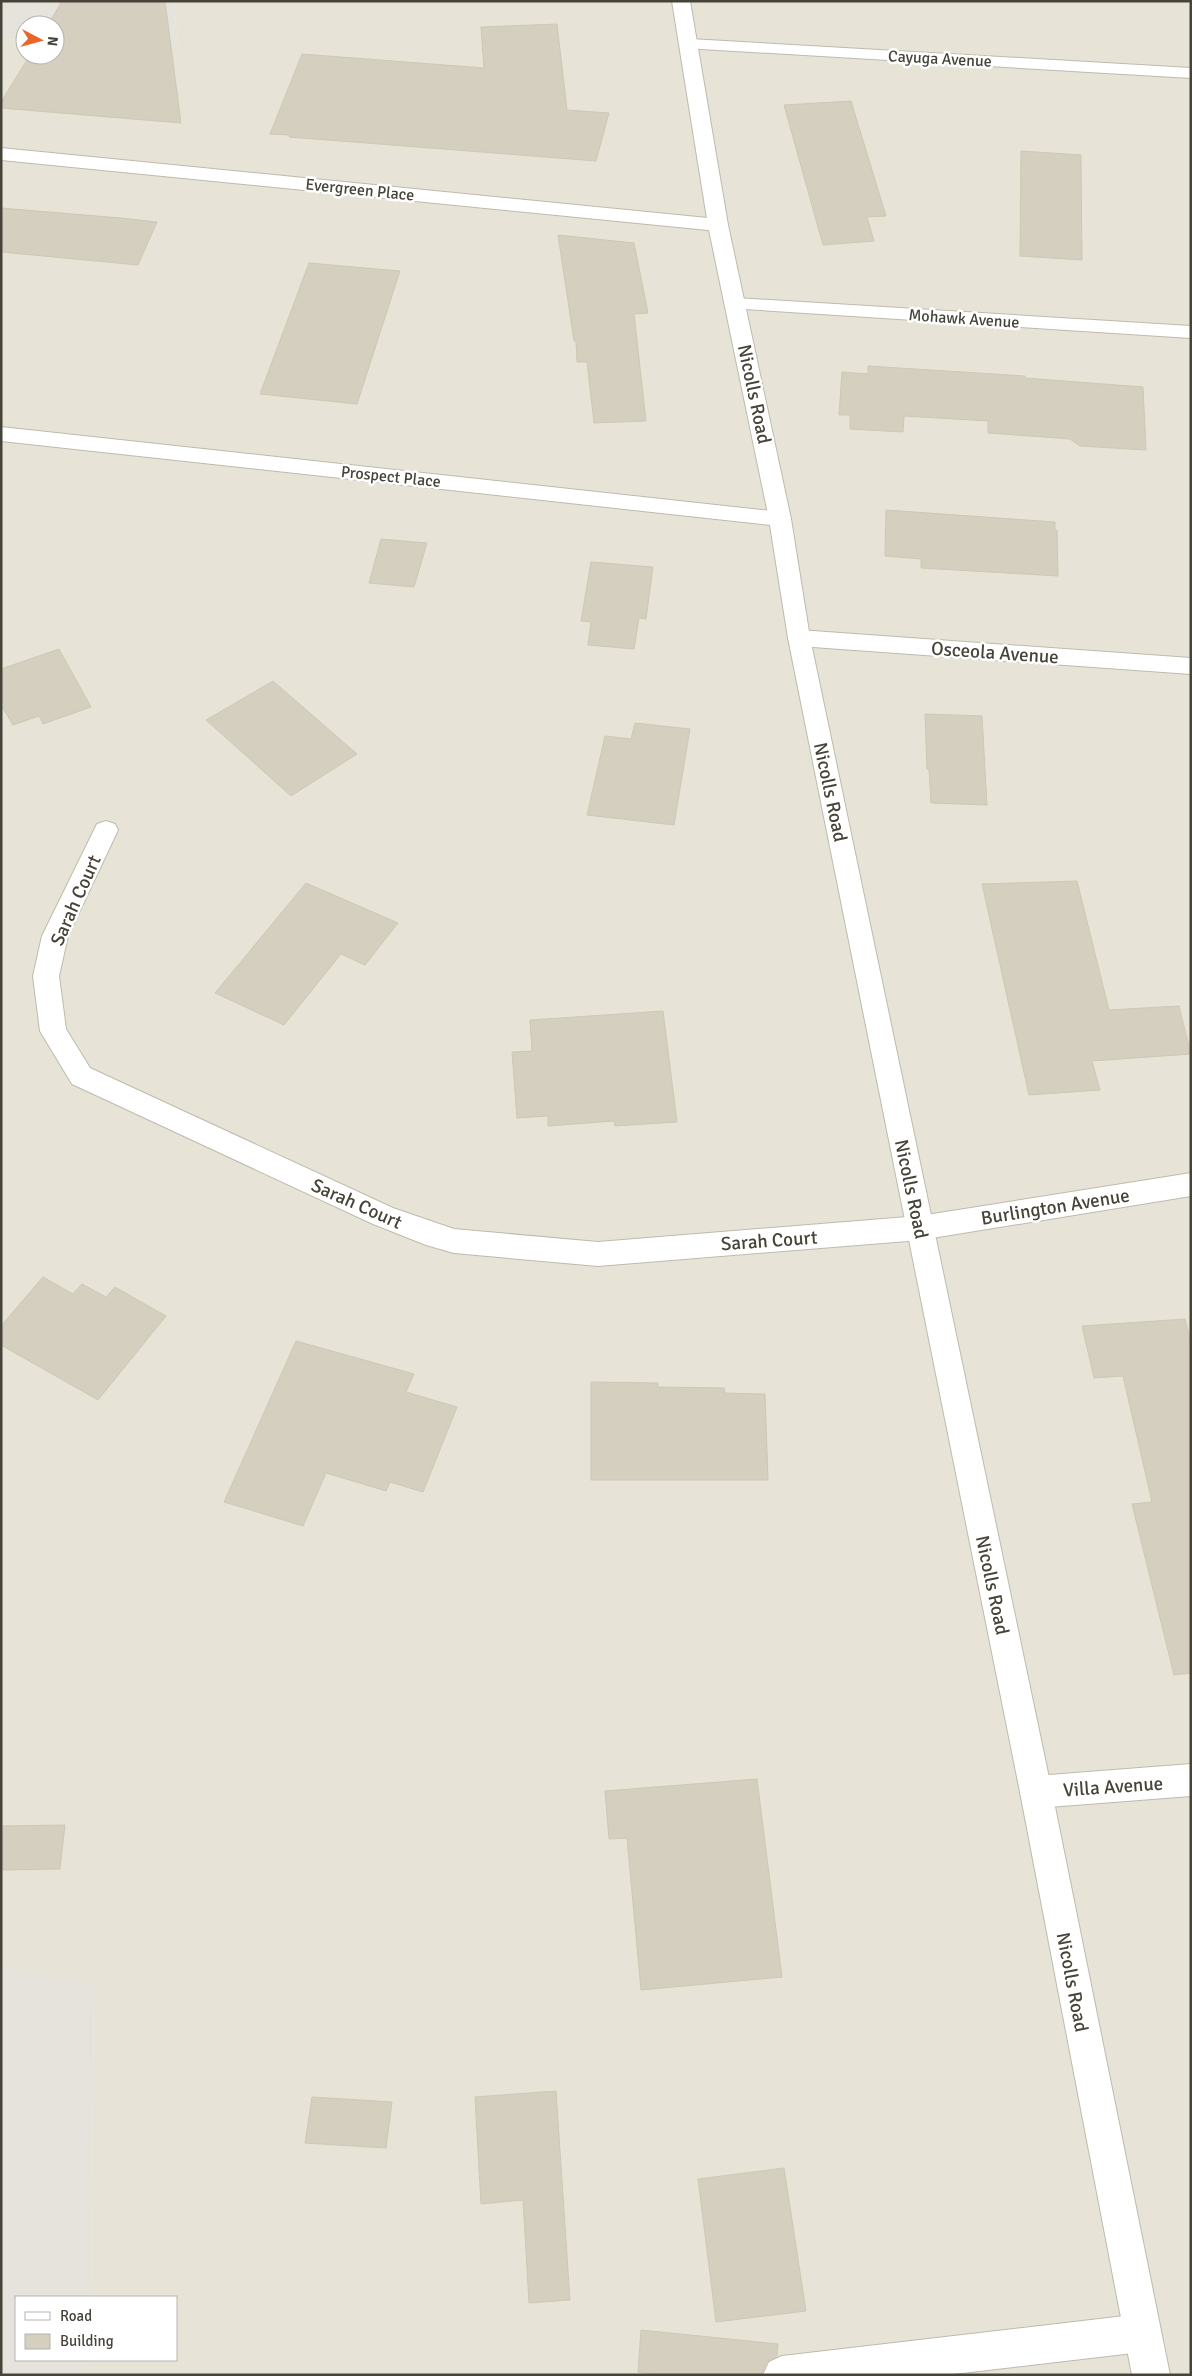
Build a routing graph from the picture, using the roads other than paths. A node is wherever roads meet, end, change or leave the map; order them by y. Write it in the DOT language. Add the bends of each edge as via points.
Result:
graph roads {
  1 [pos="681,1"];
  2 [pos="690,44"];
  3 [pos="1191,73"];
  4 [pos="1,154"];
  5 [pos="718,225"];
  6 [pos="736,304"];
  7 [pos="1191,332"];
  8 [pos="1,434"];
  9 [pos="780,519"];
  10 [pos="799,638"];
  11 [pos="1191,666"];
  12 [pos="106,830"];
  13 [pos="1191,1184"];
  14 [pos="920,1228"];
  15 [pos="1191,1780"];
  16 [pos="1036,1792"];
  17 [pos="1142,2333"];
  18 [pos="782,2375"];
  19 [pos="1150,2375"];
  1 -- 2 [label="street, Nicolls Road"];
  2 -- 3 [label="street, Cayuga Avenue"];
  2 -- 5 [label="street, Nicolls Road"];
  4 -- 5 [label="street, Evergreen Place"];
  5 -- 6 [label="street, Nicolls Road"];
  6 -- 7 [label="street, Mohawk Avenue"];
  6 -- 9 [label="street, Nicolls Road"];
  8 -- 9 [label="street, Prospect Place"];
  9 -- 10 [label="street, Nicolls Road"];
  10 -- 11 [label="street, Osceola Avenue"];
  10 -- 14 [label="street, Nicolls Road"];
  12 -- 14 [label="street, Sarah Court" via="55,936 46,976 53,1031 81,1076 383,1216 454,1241 598,1254"];
  13 -- 14 [label="street, Burlington Avenue"];
  14 -- 16 [label="street, Nicolls Road"];
  15 -- 16 [label="street, Villa Avenue"];
  16 -- 17 [label="street, Nicolls Road"];
  17 -- 18 [label="street"];
  17 -- 19 [label="street, Nicolls Road"];
}
